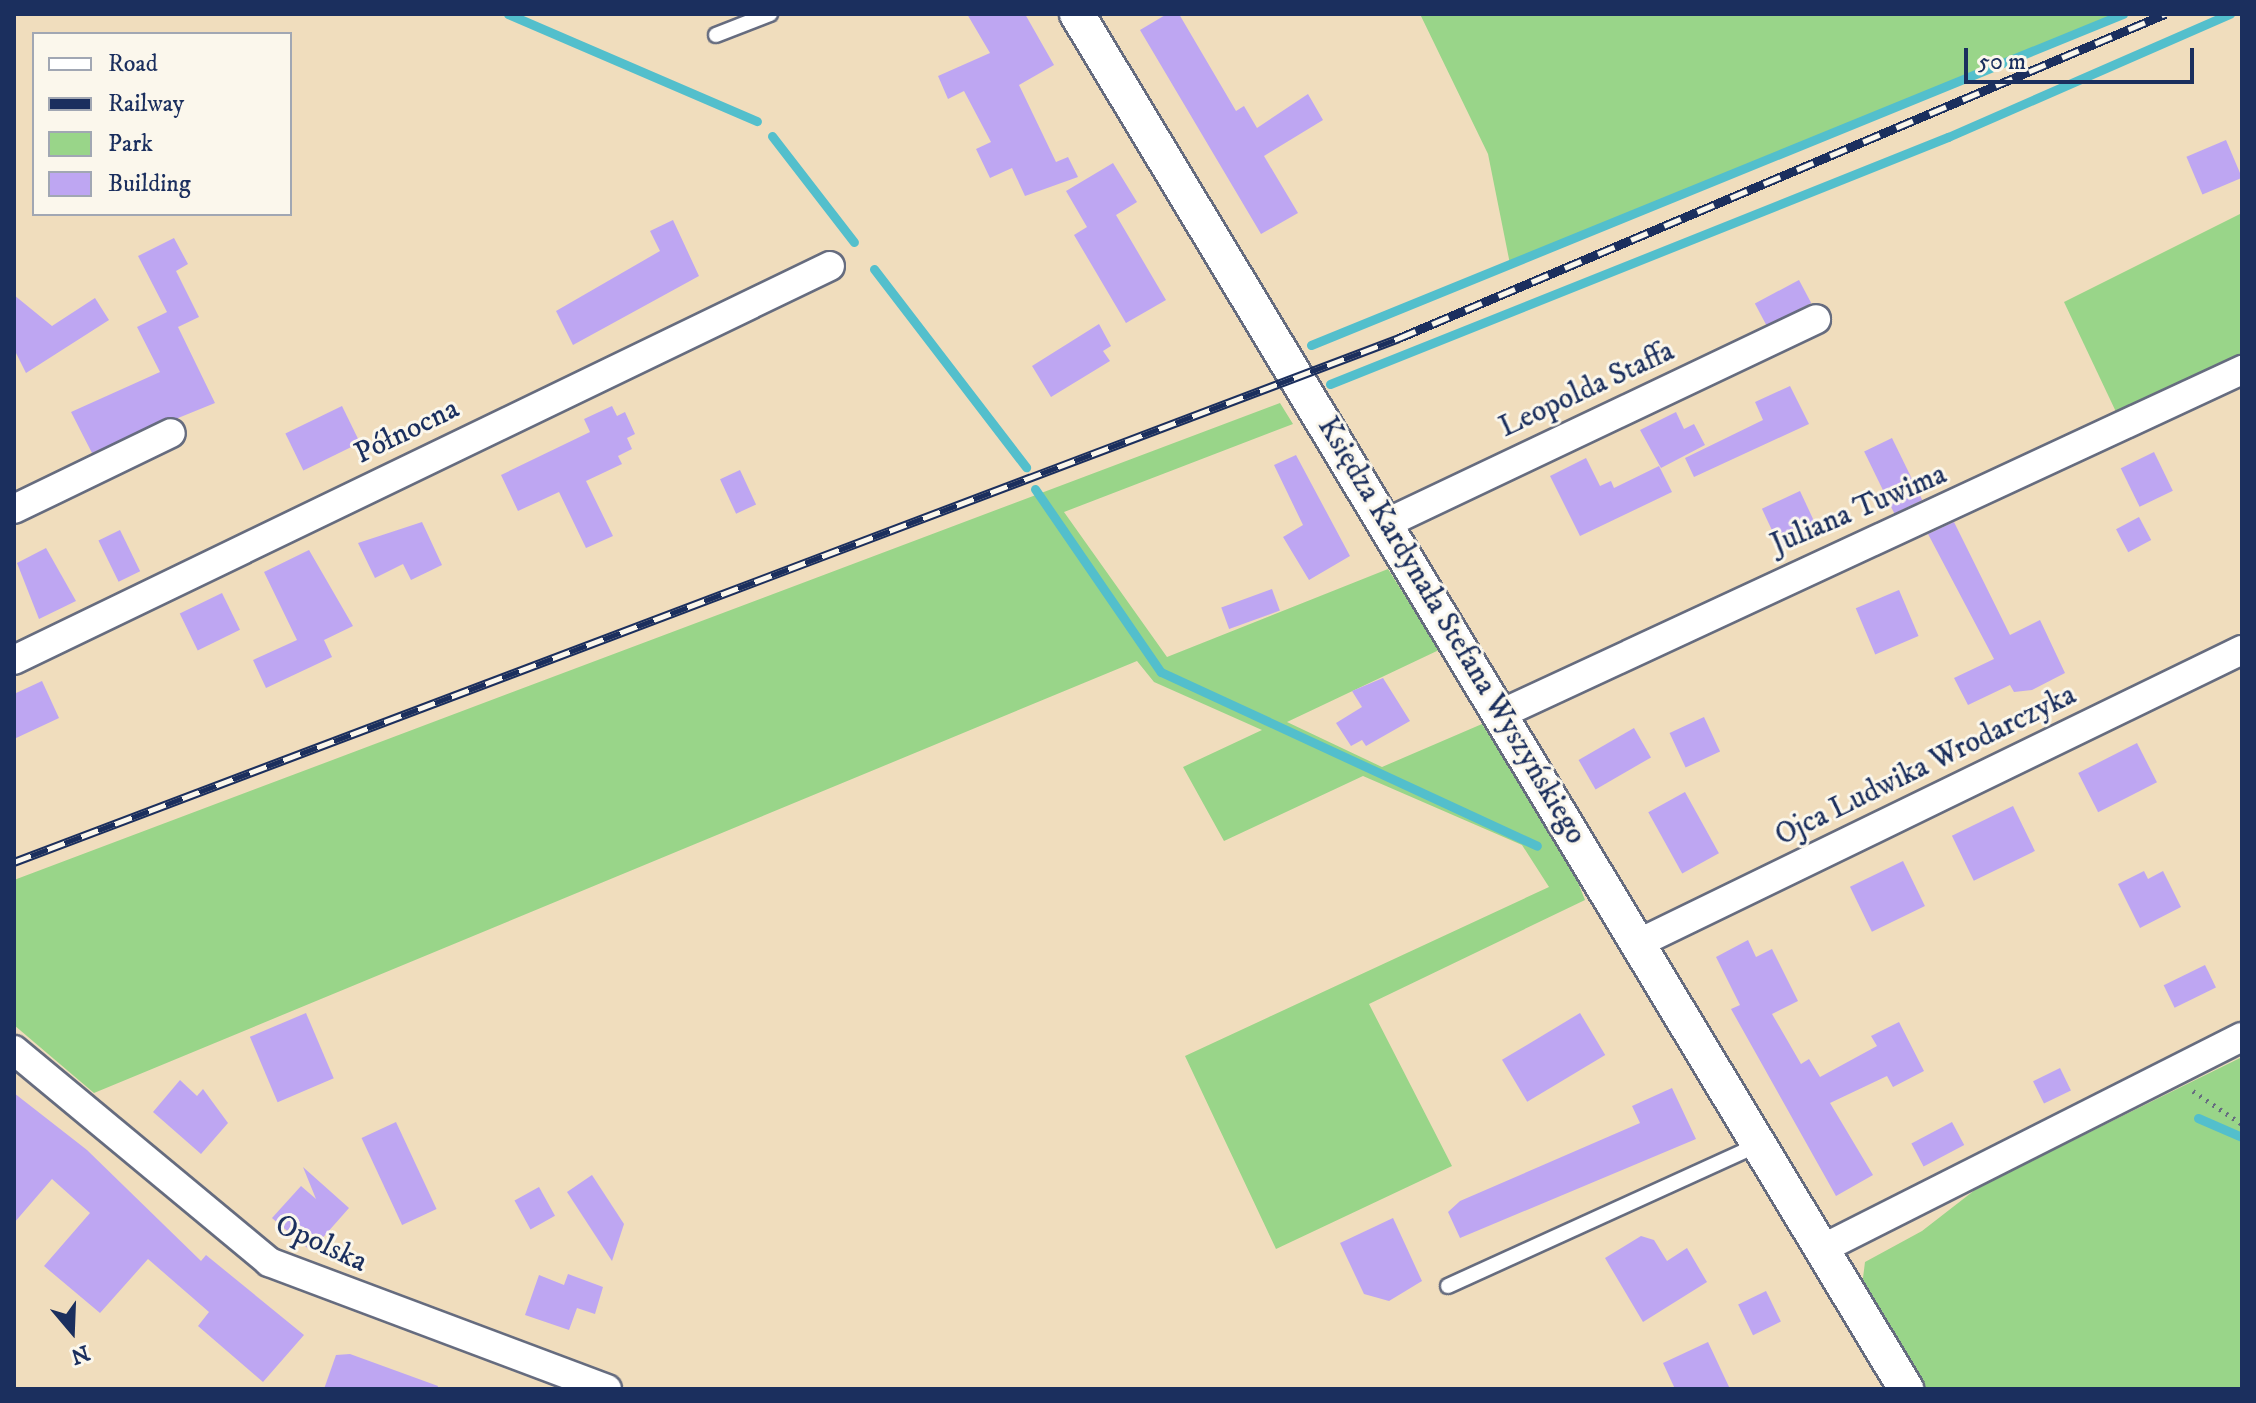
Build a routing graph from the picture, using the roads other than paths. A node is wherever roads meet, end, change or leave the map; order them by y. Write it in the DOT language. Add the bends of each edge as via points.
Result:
graph roads {
  1 [pos="770,14"];
  2 [pos="1077,14"];
  3 [pos="716,35"];
  4 [pos="830,266"];
  5 [pos="1816,319"];
  6 [pos="2242,370"];
  7 [pos="171,433"];
  8 [pos="14,509"];
  9 [pos="1387,523"];
  10 [pos="2242,650"];
  11 [pos="14,660"];
  12 [pos="1503,713"];
  13 [pos="1639,943"];
  14 [pos="2242,1037"];
  15 [pos="14,1050"];
  16 [pos="1759,1144"];
  17 [pos="1822,1249"];
  18 [pos="1448,1286"];
  19 [pos="607,1389"];
  20 [pos="1906,1389"];
  1 -- 3 [label="lane"];
  2 -- 9 [label="street, Księdza Kardynała Stefana Wyszyńskiego"];
  4 -- 11 [label="street, Północna"];
  5 -- 9 [label="street, Leopolda Staffa"];
  6 -- 12 [label="street, Juliana Tuwima"];
  7 -- 8 [label="street"];
  9 -- 12 [label="street, Księdza Kardynała Stefana Wyszyńskiego"];
  10 -- 13 [label="street, Ojca Ludwika Wrodarczyka"];
  12 -- 13 [label="street, Księdza Kardynała Stefana Wyszyńskiego"];
  13 -- 16 [label="street, Księdza Kardynała Stefana Wyszyńskiego"];
  14 -- 17 [label="street"];
  15 -- 19 [label="street, Opolska" via="269,1262"];
  16 -- 17 [label="street, Księdza Kardynała Stefana Wyszyńskiego"];
  16 -- 18 [label="lane"];
  17 -- 20 [label="street, Księdza Kardynała Stefana Wyszyńskiego"];
}
